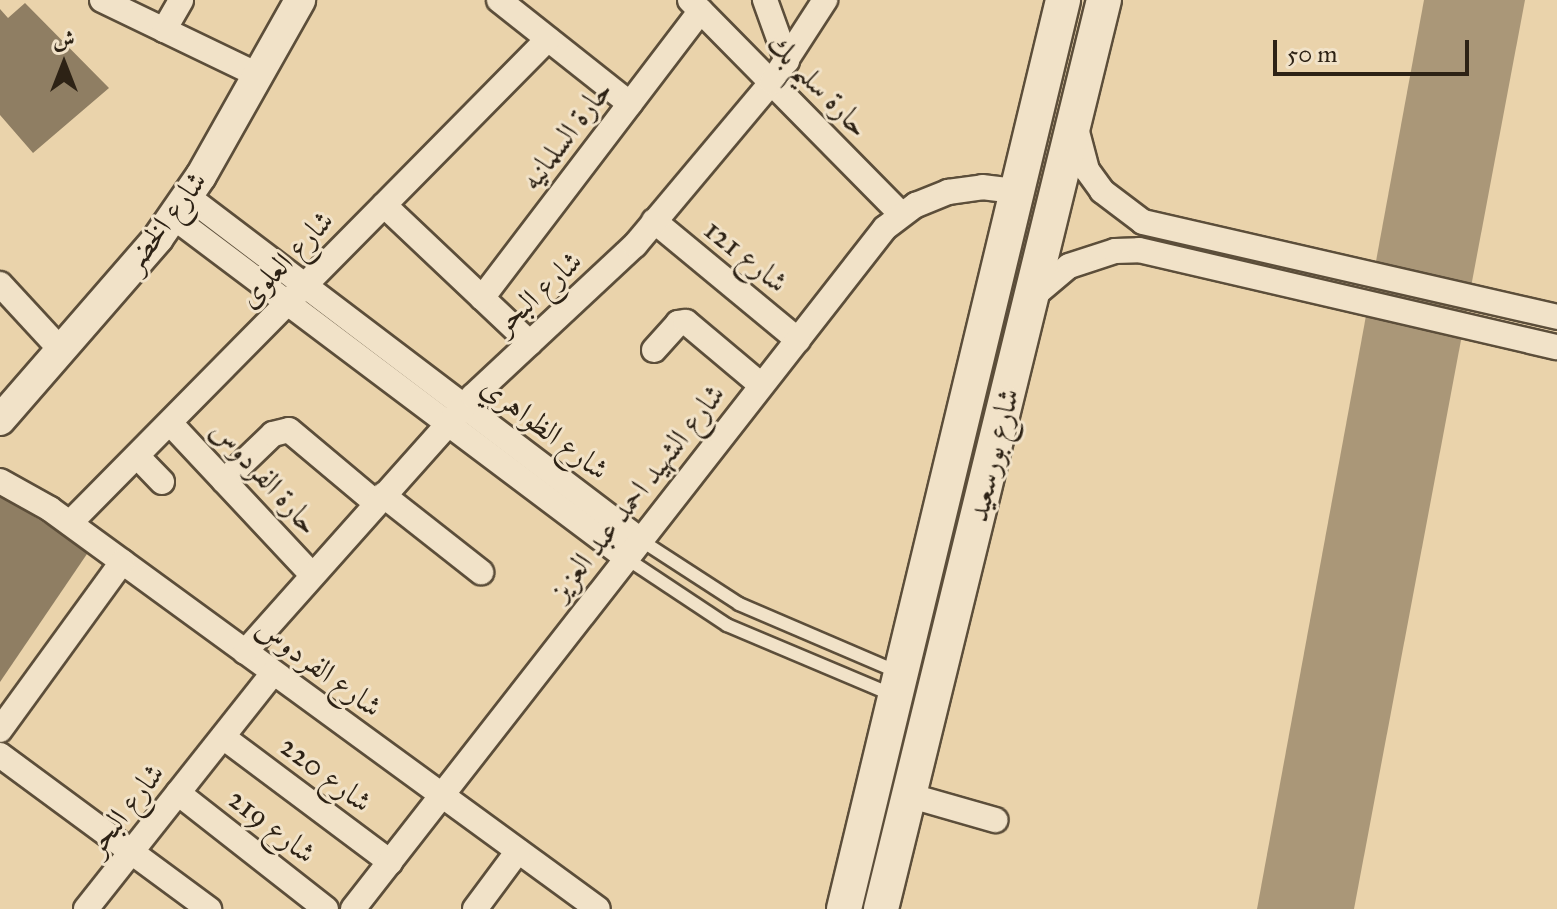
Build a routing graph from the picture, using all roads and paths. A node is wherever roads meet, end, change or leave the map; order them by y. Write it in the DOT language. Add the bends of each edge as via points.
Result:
graph roads {
  1 [pos="102,0"];
  2 [pos="181,0"];
  3 [pos="300,0"];
  4 [pos="499,0"];
  5 [pos="765,0"];
  6 [pos="825,0"];
  7 [pos="1063,0"];
  8 [pos="1104,0"];
  9 [pos="695,6"];
  10 [pos="164,30"];
  11 [pos="548,39"];
  12 [pos="787,61"];
  13 [pos="258,75"];
  14 [pos="772,82"];
  15 [pos="630,104"];
  16 [pos="1075,121"];
  17 [pos="1017,191"];
  18 [pos="384,205"];
  19 [pos="179,206"];
  20 [pos="901,214"];
  21 [pos="654,221"];
  22 [pos="0,284"];
  23 [pos="305,285"];
  24 [pos="1032,297"];
  25 [pos="482,298"];
  26 [pos="288,303"];
  27 [pos="1552,316"];
  28 [pos="798,340"];
  29 [pos="530,343"];
  30 [pos="1549,345"];
  31 [pos="61,350"];
  32 [pos="654,350"];
  33 [pos="761,385"];
  34 [pos="456,415"];
  35 [pos="0,420"];
  36 [pos="170,423"];
  37 [pos="137,456"];
  38 [pos="0,481"];
  39 [pos="224,481"];
  40 [pos="162,482"];
  41 [pos="380,499"];
  42 [pos="70,523"];
  43 [pos="632,548"];
  44 [pos="122,562"];
  45 [pos="481,572"];
  46 [pos="312,575"];
  47 [pos="245,652"];
  48 [pos="273,673"];
  49 [pos="916,690"];
  50 [pos="0,730"];
  51 [pos="223,737"];
  52 [pos="0,755"];
  53 [pos="178,793"];
  54 [pos="908,795"];
  55 [pos="442,797"];
  56 [pos="995,820"];
  57 [pos="518,851"];
  58 [pos="131,852"];
  59 [pos="390,862"];
  60 [pos="86,909"];
  61 [pos="209,909"];
  62 [pos="326,909"];
  63 [pos="353,909"];
  64 [pos="475,909"];
  65 [pos="598,909"];
  66 [pos="844,909"];
  67 [pos="881,909"];
  1 -- 10 [label="street"];
  2 -- 10 [label="street"];
  3 -- 13 [label="street, شارع الخضر"];
  4 -- 11 [label="street"];
  5 -- 12 [label="street"];
  6 -- 12 [label="street, شارع البحر"];
  7 -- 17 [label="main road, شارع بورسعيد"];
  8 -- 16 [label="main road, شارع بورسعيد"];
  9 -- 14 [label="street, حارة سليم بك"];
  9 -- 15 [label="street, حارة السلمانيه"];
  10 -- 13 [label="street"];
  11 -- 15 [label="street"];
  11 -- 18 [label="street, شارع العلوى"];
  12 -- 14 [label="street, شارع البحر"];
  13 -- 19 [label="street, شارع الخضر"];
  14 -- 20 [label="street, حارة سليم بك"];
  14 -- 21 [label="street, شارع البحر"];
  15 -- 25 [label="street, حارة السلمانيه"];
  16 -- 24 [label="main road, شارع بورسعيد"];
  16 -- 27 [label="street" via="1087,170 1120,209 1143,222"];
  17 -- 20 [label="street, شارع الشهيد احمد عبد العزيز" via="965,189"];
  17 -- 49 [label="main road, شارع بورسعيد"];
  18 -- 23 [label="street, شارع العلوى"];
  18 -- 25 [label="street"];
  19 -- 23 [label="street, شارع الظواهري"];
  19 -- 26 [label="street, شارع الظواهري"];
  19 -- 31 [label="street, شارع الخضر"];
  20 -- 28 [label="street, شارع الشهيد احمد عبد العزيز"];
  21 -- 28 [label="street, شارع 121"];
  21 -- 29 [label="street, شارع البحر"];
  22 -- 31 [label="street"];
  23 -- 26 [label="street, شارع العلوى"];
  23 -- 34 [label="street, شارع الظواهري"];
  24 -- 30 [label="street" via="1069,266 1115,251 1163,255"];
  24 -- 49 [label="main road, شارع بورسعيد"];
  25 -- 29 [label="street"];
  26 -- 34 [label="street, شارع الظواهري"];
  26 -- 36 [label="street, شارع العلوى"];
  28 -- 33 [label="street, شارع الشهيد احمد عبد العزيز"];
  29 -- 34 [label="street, شارع البحر"];
  31 -- 35 [label="street, شارع الخضر"];
  32 -- 33 [label="street" via="678,323 686,322"];
  33 -- 43 [label="street, شارع الشهيد احمد عبد العزيز"];
  34 -- 41 [label="street, شارع البحر"];
  34 -- 43 [label="street, شارع الظواهري"];
  36 -- 37 [label="street, شارع العلوى"];
  36 -- 39 [label="street, حارة الفردوس"];
  37 -- 40 [label="street"];
  37 -- 42 [label="street, شارع العلوى"];
  38 -- 42 [label="street, شارع الفردوس"];
  39 -- 41 [label="street" via="273,434 289,430"];
  39 -- 46 [label="street, حارة الفردوس"];
  41 -- 45 [label="street"];
  41 -- 46 [label="street, شارع البحر"];
  42 -- 44 [label="street, شارع الفردوس"];
  43 -- 49 [label="lane, شارع الظواهري"];
  43 -- 49 [label="lane, شارع الظواهري" via="727,625 781,652"];
  43 -- 55 [label="street, شارع الشهيد احمد عبد العزيز"];
  44 -- 47 [label="street, شارع الفردوس"];
  44 -- 50 [label="street"];
  46 -- 47 [label="street, شارع البحر"];
  47 -- 48 [label="street, شارع الفردوس"];
  48 -- 51 [label="street, شارع البحر"];
  48 -- 55 [label="street, شارع الفردوس"];
  49 -- 54 [label="main road, شارع بورسعيد"];
  49 -- 66 [label="main road, شارع بورسعيد"];
  51 -- 53 [label="street, شارع البحر"];
  51 -- 59 [label="street, شارع 220"];
  52 -- 58 [label="street"];
  53 -- 58 [label="street, شارع البحر"];
  53 -- 62 [label="street, شارع 219"];
  54 -- 56 [label="street"];
  54 -- 67 [label="main road, شارع بورسعيد"];
  55 -- 57 [label="street, شارع الفردوس"];
  55 -- 59 [label="street, شارع الشهيد احمد عبد العزيز"];
  57 -- 64 [label="street"];
  57 -- 65 [label="street, شارع الفردوس"];
  58 -- 60 [label="street, شارع البحر"];
  58 -- 61 [label="street"];
  59 -- 63 [label="street, شارع الشهيد احمد عبد العزيز"];
}
